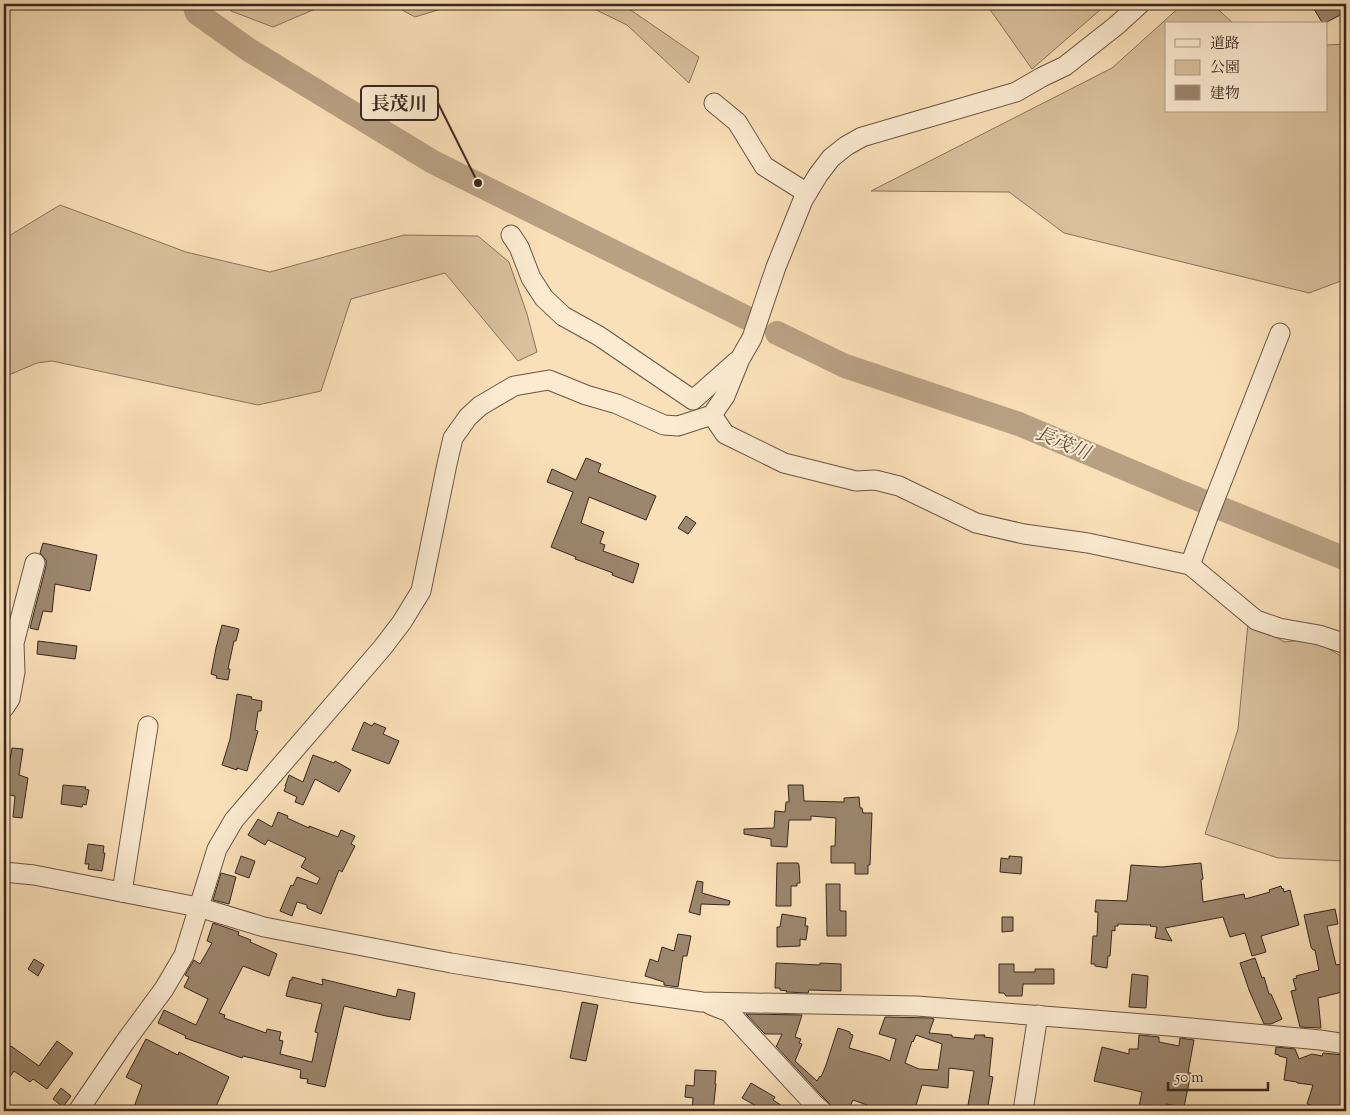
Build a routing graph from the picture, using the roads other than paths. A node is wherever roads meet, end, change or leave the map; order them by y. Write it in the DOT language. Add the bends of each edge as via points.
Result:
graph roads {
  1 [pos="1140,4"];
  2 [pos="714,103"];
  3 [pos="807,194"];
  4 [pos="511,235"];
  5 [pos="1280,333"];
  6 [pos="740,358"];
  7 [pos="712,415"];
  8 [pos="35,563"];
  9 [pos="1190,565"];
  10 [pos="1346,644"];
  11 [pos="4,708"];
  12 [pos="148,726"];
  13 [pos="4,872"];
  14 [pos="122,892"];
  15 [pos="198,907"];
  16 [pos="702,1002"];
  17 [pos="1038,1015"];
  18 [pos="1346,1044"];
  19 [pos="815,1109"];
  20 [pos="78,1111"];
  21 [pos="1023,1111"];
  1 -- 3 [label="street" via="1065,66 1016,92 862,137 846,146 831,158"];
  2 -- 3 [label="street" via="737,122 764,166"];
  3 -- 6 [label="street" via="776,267 752,338"];
  4 -- 6 [label="street" via="531,278 544,298 563,316 599,336 694,400"];
  5 -- 9 [label="street"];
  6 -- 7 [label="street" via="726,396"];
  7 -- 9 [label="street" via="725,434 784,464 856,481 875,480 899,486 976,523"];
  7 -- 15 [label="street" via="678,426 664,425 549,380 514,386 468,417 454,438 421,591 382,648 234,820 216,849"];
  8 -- 11 [label="street" via="14,643 15,672 10,699"];
  9 -- 10 [label="street" via="1256,620"];
  12 -- 14 [label="street"];
  13 -- 14 [label="street"];
  14 -- 15 [label="street"];
  15 -- 16 [label="street" via="264,927 442,962"];
  15 -- 20 [label="street" via="184,955 164,989"];
  16 -- 17 [label="street" via="917,1006"];
  16 -- 19 [label="street" via="728,1012"];
  17 -- 18 [label="street"];
  17 -- 21 [label="street"];
}
